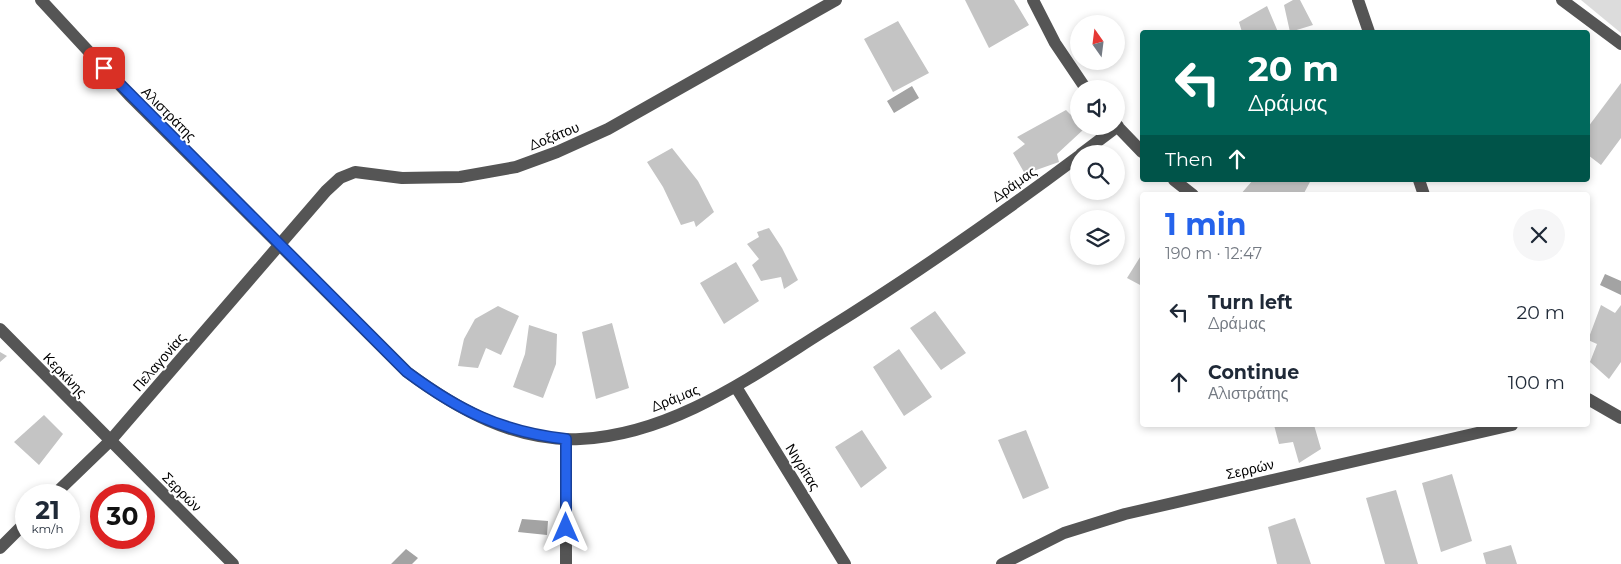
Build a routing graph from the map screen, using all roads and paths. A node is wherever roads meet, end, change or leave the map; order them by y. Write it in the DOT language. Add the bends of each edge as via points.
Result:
graph roads {
  1 [pos="41,0"];
  2 [pos="836,0"];
  3 [pos="1033,0"];
  4 [pos="1358,0"];
  5 [pos="1562,0"];
  6 [pos="1368,30"];
  7 [pos="1621,44"];
  8 [pos="1080,80"];
  9 [pos="1125,134"];
  10 [pos="1106,135"];
  11 [pos="1093,145"];
  12 [pos="1140,150"];
  13 [pos="1070,162"];
  14 [pos="1177,182"];
  15 [pos="1189,192"];
  16 [pos="281,244"];
  17 [pos="0,329"];
  18 [pos="736,387"];
  19 [pos="1593,407"];
  20 [pos="1621,418"];
  21 [pos="1495,427"];
  22 [pos="1460,431"];
  23 [pos="566,439"];
  24 [pos="110,441"];
  25 [pos="65,484"];
  26 [pos="15,533"];
  27 [pos="0,548"];
  28 [pos="233,564"];
  29 [pos="566,564"];
  30 [pos="846,564"];
  31 [pos="1002,564"];
  1 -- 16 [label="street, Αλιστράτης" via="136,102"];
  2 -- 16 [label="street, Δοξάτου" via="608,129 516,167 445,179 347,174 326,192"];
  3 -- 8 [label="street" via="1055,43"];
  4 -- 6 [label="street"];
  5 -- 7 [label="street"];
  9 -- 12 [label="street"];
  10 -- 11 [label="street, Δράμας"];
  13 -- 18 [label="street, Δράμας" via="890,289"];
  14 -- 15 [label="street"];
  16 -- 23 [label="street, Δράμας" via="393,359 429,388 485,421 519,432"];
  16 -- 24 [label="street, Πελαγονίας"];
  17 -- 24 [label="street, Κερκίνης"];
  18 -- 23 [label="street, Δράμας" via="699,406 637,429 596,438"];
  18 -- 30 [label="street, Νιγρίτας"];
  19 -- 20 [label="street"];
  21 -- 22 [label="street, Σερρών"];
  22 -- 31 [label="street, Σερρών" via="1116,516 1064,533"];
  23 -- 29 [label="street"];
  24 -- 25 [label="street, Πελαγονίας"];
  24 -- 28 [label="street, Σερρών"];
  26 -- 27 [label="street"];
}
